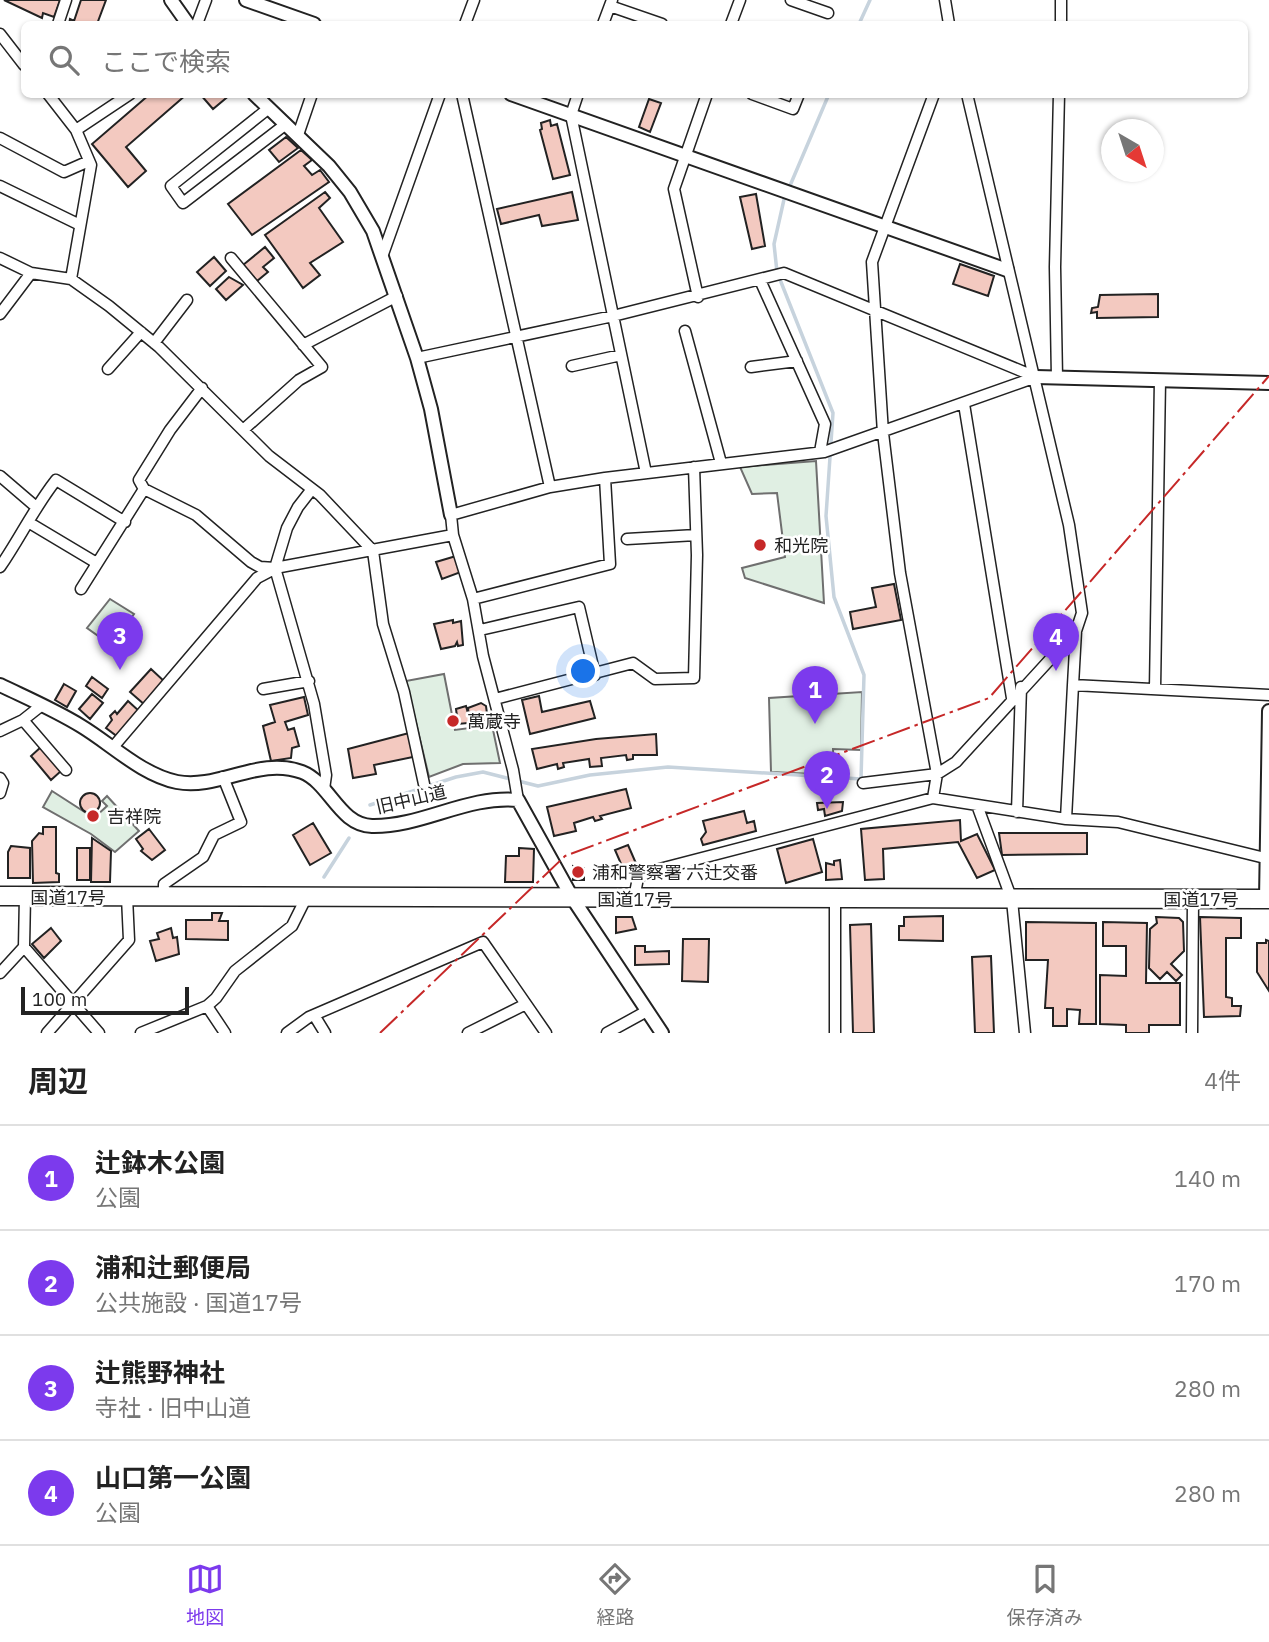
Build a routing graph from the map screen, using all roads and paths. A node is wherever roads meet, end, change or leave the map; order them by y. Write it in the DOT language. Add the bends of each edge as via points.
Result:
graph roads {
  1 [pos="66,0"];
  2 [pos="171,0"];
  3 [pos="206,0"];
  4 [pos="246,0"];
  5 [pos="474,0"];
  6 [pos="740,0"];
  7 [pos="791,0"];
  8 [pos="945,0"];
  9 [pos="1061,0"];
  10 [pos="611,3"];
  11 [pos="828,13"];
  12 [pos="59,21"];
  13 [pos="186,21"];
  14 [pos="199,21"];
  15 [pos="306,21"];
  16 [pos="467,21"];
  17 [pos="604,21"];
  18 [pos="655,21"];
  19 [pos="733,21"];
  20 [pos="948,21"];
  21 [pos="1061,21"];
  22 [pos="0,34"];
  23 [pos="21,61"];
  24 [pos="51,98"];
  25 [pos="124,98"];
  26 [pos="258,98"];
  27 [pos="311,98"];
  28 [pos="439,98"];
  29 [pos="463,98"];
  30 [pos="522,98"];
  31 [pos="577,98"];
  32 [pos="706,98"];
  33 [pos="763,98"];
  34 [pos="797,98"];
  35 [pos="933,98"];
  36 [pos="968,98"];
  37 [pos="1059,98"];
  38 [pos="269,108"];
  39 [pos="571,115"];
  40 [pos="286,124"];
  41 [pos="76,130"];
  42 [pos="298,135"];
  43 [pos="0,138"];
  44 [pos="686,155"];
  45 [pos="89,161"];
  46 [pos="0,186"];
  47 [pos="80,225"];
  48 [pos="885,227"];
  49 [pos="383,254"];
  50 [pos="0,257"];
  51 [pos="231,258"];
  52 [pos="1007,270"];
  53 [pos="31,273"];
  54 [pos="71,279"];
  55 [pos="760,280"];
  56 [pos="397,296"];
  57 [pos="698,297"];
  58 [pos="187,300"];
  59 [pos="876,310"];
  60 [pos="0,314"];
  61 [pos="613,316"];
  62 [pos="685,331"];
  63 [pos="141,332"];
  64 [pos="518,335"];
  65 [pos="154,343"];
  66 [pos="303,345"];
  67 [pos="621,355"];
  68 [pos="417,358"];
  69 [pos="796,362"];
  70 [pos="572,366"];
  71 [pos="751,367"];
  72 [pos="108,369"];
  73 [pos="1036,377"];
  74 [pos="1057,378"];
  75 [pos="1160,380"];
  76 [pos="1269,383"];
  77 [pos="202,388"];
  78 [pos="964,404"];
  79 [pos="243,430"];
  80 [pos="883,433"];
  81 [pos="820,452"];
  82 [pos="721,463"];
  83 [pos="694,467"];
  84 [pos="646,473"];
  85 [pos="0,476"];
  86 [pos="605,478"];
  87 [pos="550,487"];
  88 [pos="144,489"];
  89 [pos="312,489"];
  90 [pos="35,506"];
  91 [pos="451,515"];
  92 [pos="28,522"];
  93 [pos="125,522"];
  94 [pos="453,535"];
  95 [pos="696,535"];
  96 [pos="627,539"];
  97 [pos="373,551"];
  98 [pos="95,562"];
  99 [pos="0,567"];
  100 [pos="275,568"];
  101 [pos="81,589"];
  102 [pos="473,599"];
  103 [pos="480,630"];
  104 [pos="1076,631"];
  105 [pos="595,675"];
  106 [pos="309,681"];
  107 [pos="0,685"];
  108 [pos="1073,685"];
  109 [pos="1021,687"];
  110 [pos="262,689"];
  111 [pos="1154,689"];
  112 [pos="1269,695"];
  113 [pos="1012,698"];
  114 [pos="495,699"];
  115 [pos="42,705"];
  116 [pos="1269,711"];
  117 [pos="23,720"];
  118 [pos="0,731"];
  119 [pos="114,746"];
  120 [pos="66,771"];
  121 [pos="937,774"];
  122 [pos="0,778"];
  123 [pos="223,778"];
  124 [pos="863,783"];
  125 [pos="424,784"];
  126 [pos="324,789"];
  127 [pos="0,793"];
  128 [pos="933,798"];
  129 [pos="518,800"];
  130 [pos="977,805"];
  131 [pos="1017,813"];
  132 [pos="1066,819"];
  133 [pos="1266,854"];
  134 [pos="0,896"];
  135 [pos="25,896"];
  136 [pos="127,897"];
  137 [pos="164,898"];
  138 [pos="306,898"];
  139 [pos="835,898"];
  140 [pos="573,899"];
  141 [pos="1267,899"];
  142 [pos="638,900"];
  143 [pos="1012,900"];
  144 [pos="1192,900"];
  145 [pos="24,947"];
  146 [pos="0,973"];
  147 [pos="73,1004"];
  148 [pos="526,1004"];
  149 [pos="206,1006"];
  150 [pos="647,1011"];
  151 [pos="314,1015"];
  152 [pos="47,1033"];
  153 [pos="99,1033"];
  154 [pos="141,1033"];
  155 [pos="225,1033"];
  156 [pos="287,1033"];
  157 [pos="325,1033"];
  158 [pos="468,1033"];
  159 [pos="546,1033"];
  160 [pos="607,1033"];
  161 [pos="662,1033"];
  162 [pos="835,1033"];
  163 [pos="1025,1033"];
  164 [pos="1192,1033"];
  1 -- 12 [label="street"];
  2 -- 13 [label="street"];
  3 -- 14 [label="street"];
  4 -- 15 [label="street"];
  5 -- 16 [label="street"];
  6 -- 19 [label="street"];
  7 -- 11 [label="street"];
  8 -- 20 [label="street"];
  9 -- 21 [label="street"];
  10 -- 17 [label="street"];
  10 -- 18 [label="street"];
  22 -- 23 [label="street"];
  24 -- 41 [label="street"];
  25 -- 41 [label="street"];
  26 -- 38 [label="street"];
  27 -- 42 [label="street"];
  28 -- 49 [label="street"];
  29 -- 64 [label="street"];
  30 -- 39 [label="street"];
  31 -- 39 [label="street"];
  32 -- 44 [label="street"];
  33 -- 34 [label="street" via="793,109"];
  35 -- 48 [label="street"];
  36 -- 52 [label="street"];
  37 -- 74 [label="street"];
  38 -- 40 [label="street"];
  38 -- 40 [label="street" via="171,186 183,203"];
  39 -- 44 [label="street"];
  39 -- 61 [label="street"];
  40 -- 42 [label="street"];
  41 -- 45 [label="street"];
  42 -- 49 [label="street" via="349,192"];
  43 -- 45 [label="street" via="64,172"];
  44 -- 48 [label="street"];
  44 -- 57 [label="street" via="674,189"];
  45 -- 47 [label="street"];
  46 -- 47 [label="street"];
  47 -- 54 [label="street"];
  48 -- 52 [label="street"];
  48 -- 59 [label="street" via="872,262"];
  49 -- 56 [label="street"];
  50 -- 53 [label="street"];
  51 -- 66 [label="street"];
  52 -- 73 [label="street"];
  53 -- 54 [label="street"];
  53 -- 60 [label="street"];
  54 -- 63 [label="street"];
  55 -- 57 [label="street"];
  55 -- 59 [label="street" via="784,273"];
  55 -- 69 [label="street"];
  56 -- 66 [label="street"];
  56 -- 68 [label="street"];
  57 -- 61 [label="street"];
  58 -- 65 [label="street"];
  59 -- 73 [label="street"];
  59 -- 80 [label="street"];
  61 -- 64 [label="street"];
  61 -- 67 [label="street"];
  62 -- 82 [label="street"];
  63 -- 65 [label="street"];
  63 -- 72 [label="street"];
  64 -- 68 [label="street"];
  64 -- 87 [label="street"];
  65 -- 77 [label="street"];
  66 -- 79 [label="street" via="322,367 299,380"];
  67 -- 70 [label="street"];
  67 -- 84 [label="street"];
  68 -- 91 [label="street"];
  69 -- 71 [label="street"];
  69 -- 81 [label="street" via="825,424"];
  73 -- 74 [label="street"];
  73 -- 78 [label="street"];
  73 -- 104 [label="street" via="1082,613"];
  74 -- 75 [label="street"];
  75 -- 76 [label="street"];
  75 -- 111 [label="street"];
  77 -- 79 [label="street"];
  77 -- 88 [label="street" via="139,480"];
  78 -- 80 [label="street"];
  78 -- 113 [label="street"];
  79 -- 89 [label="street"];
  80 -- 81 [label="street"];
  80 -- 121 [label="street" via="900,573"];
  81 -- 82 [label="street"];
  82 -- 83 [label="street"];
  83 -- 84 [label="street"];
  83 -- 95 [label="street"];
  84 -- 86 [label="street"];
  85 -- 90 [label="street"];
  86 -- 87 [label="street"];
  86 -- 102 [label="street" via="610,564"];
  87 -- 91 [label="street"];
  88 -- 93 [label="street"];
  88 -- 100 [label="street" via="196,515 251,562"];
  89 -- 97 [label="street"];
  89 -- 100 [label="street" via="287,528"];
  90 -- 92 [label="street"];
  90 -- 93 [label="street" via="56,480"];
  91 -- 94 [label="street"];
  92 -- 98 [label="street"];
  92 -- 99 [label="street"];
  93 -- 98 [label="street"];
  94 -- 97 [label="street"];
  94 -- 102 [label="street"];
  95 -- 96 [label="street"];
  95 -- 105 [label="street" via="694,678 655,678 633,663"];
  97 -- 100 [label="street"];
  97 -- 125 [label="street" via="385,634 404,692"];
  98 -- 101 [label="street"];
  100 -- 106 [label="street"];
  100 -- 119 [label="street" via="257,578"];
  102 -- 103 [label="street"];
  103 -- 105 [label="street" via="579,607"];
  103 -- 114 [label="street"];
  104 -- 108 [label="street"];
  104 -- 109 [label="street"];
  105 -- 114 [label="street"];
  106 -- 110 [label="street"];
  106 -- 126 [label="street" via="326,775"];
  107 -- 115 [label="street, 旧中山道"];
  108 -- 111 [label="street"];
  108 -- 132 [label="street"];
  109 -- 113 [label="street"];
  109 -- 131 [label="street"];
  111 -- 112 [label="street"];
  113 -- 121 [label="street" via="956,762"];
  114 -- 129 [label="street"];
  115 -- 117 [label="street"];
  115 -- 119 [label="street, 旧中山道"];
  116 -- 133 [label="street"];
  117 -- 118 [label="street"];
  117 -- 120 [label="street"];
  119 -- 123 [label="street, 旧中山道" via="166,779 195,783"];
  121 -- 124 [label="street"];
  121 -- 128 [label="street"];
  122 -- 127 [label="street"];
  123 -- 126 [label="street, 旧中山道" via="281,768 302,772"];
  123 -- 137 [label="street" via="241,822 214,835 202,857 164,884"];
  126 -- 129 [label="street, 旧中山道" via="350,817 370,826 490,799"];
  128 -- 130 [label="street"];
  128 -- 142 [label="street" via="648,872 638,878"];
  129 -- 140 [label="street"];
  130 -- 131 [label="street"];
  130 -- 143 [label="street"];
  131 -- 132 [label="street"];
  132 -- 133 [label="street" via="1118,822"];
  133 -- 141 [label="street"];
  134 -- 135 [label="highway, 国道17号"];
  135 -- 136 [label="highway, 国道17号"];
  135 -- 145 [label="street"];
  136 -- 137 [label="highway, 国道17号"];
  136 -- 147 [label="street" via="128,940"];
  137 -- 138 [label="highway, 国道17号"];
  138 -- 140 [label="highway, 国道17号"];
  138 -- 149 [label="street" via="292,926 235,971"];
  139 -- 142 [label="highway, 国道17号"];
  139 -- 143 [label="highway, 国道17号"];
  139 -- 162 [label="street"];
  140 -- 142 [label="highway, 国道17号"];
  140 -- 150 [label="street"];
  141 -- 144 [label="highway, 国道17号"];
  143 -- 144 [label="highway, 国道17号"];
  143 -- 163 [label="street"];
  144 -- 164 [label="street"];
  145 -- 146 [label="street"];
  145 -- 147 [label="street"];
  147 -- 152 [label="street"];
  147 -- 153 [label="street"];
  148 -- 151 [label="street" via="483,942"];
  148 -- 158 [label="street"];
  148 -- 159 [label="street"];
  149 -- 154 [label="street"];
  149 -- 155 [label="street"];
  150 -- 160 [label="street"];
  150 -- 161 [label="street"];
  151 -- 156 [label="street"];
  151 -- 157 [label="street"];
}
